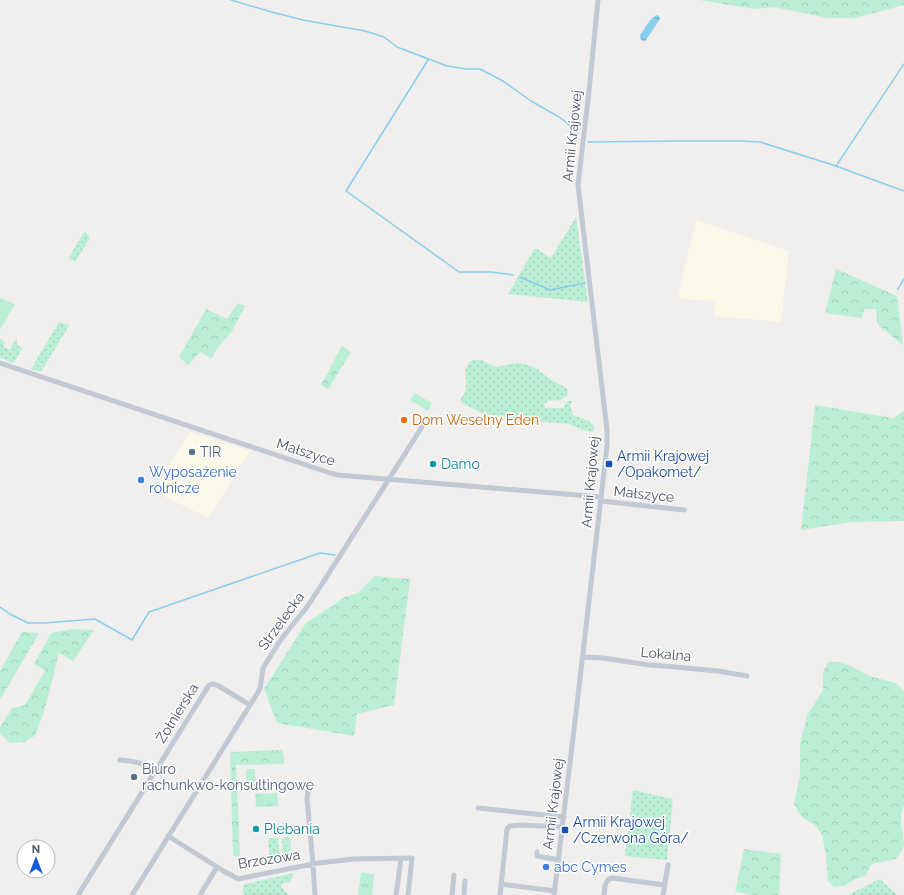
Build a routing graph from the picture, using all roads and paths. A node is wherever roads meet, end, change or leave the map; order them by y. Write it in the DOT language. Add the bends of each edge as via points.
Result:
graph roads {
  1 [pos="598,0"];
  2 [pos="0,363"];
  3 [pos="422,426"];
  4 [pos="389,480"];
  5 [pos="601,499"];
  6 [pos="684,510"];
  7 [pos="583,657"];
  8 [pos="747,676"];
  9 [pos="250,705"];
  10 [pos="120,760"];
  11 [pos="156,769"];
  12 [pos="308,790"];
  13 [pos="478,808"];
  14 [pos="564,817"];
  15 [pos="562,827"];
  16 [pos="168,836"];
  17 [pos="537,852"];
  18 [pos="400,858"];
  19 [pos="558,860"];
  20 [pos="313,864"];
  21 [pos="668,865"];
  22 [pos="217,867"];
  23 [pos="454,875"];
  24 [pos="465,881"];
  25 [pos="501,884"];
  26 [pos="665,885"];
  27 [pos="554,893"];
  28 [pos="78,895"];
  29 [pos="132,895"];
  30 [pos="200,895"];
  31 [pos="315,895"];
  32 [pos="396,895"];
  33 [pos="408,895"];
  34 [pos="452,895"];
  35 [pos="464,895"];
  36 [pos="500,895"];
  37 [pos="604,895"];
  38 [pos="663,895"];
  1 -- 5 [label="street, Armii Krajowej" via="578,176 607,437"];
  2 -- 4 [label="street, Małszyce" via="330,473"];
  3 -- 4 [label="street, Strzelecka"];
  4 -- 5 [label="street, Małszyce"];
  4 -- 9 [label="street, Strzelecka" via="307,606 263,668 260,689"];
  5 -- 6 [label="street, Małszyce"];
  5 -- 7 [label="street, Armii Krajowej"];
  7 -- 8 [label="street, Lokalna"];
  7 -- 14 [label="street, Armii Krajowej"];
  9 -- 11 [label="street, Żołnierska" via="217,685 209,685"];
  9 -- 16 [label="street, Strzelecka"];
  10 -- 11 [label="street" via="132,760"];
  11 -- 28 [label="street, Żołnierska"];
  12 -- 20 [label="street"];
  13 -- 14 [label="street"];
  14 -- 15 [label="street, Armii Krajowej"];
  15 -- 19 [label="street, Armii Krajowej"];
  15 -- 25 [label="street" via="510,826 507,829"];
  16 -- 22 [label="street, Brzozowa"];
  16 -- 29 [label="street, Strzelecka"];
  17 -- 19 [label="street" via="537,856"];
  18 -- 20 [label="street, Brzozowa" via="354,859"];
  18 -- 32 [label="street"];
  18 -- 33 [label="street, Brzozowa" via="412,858"];
  19 -- 27 [label="street, Armii Krajowej"];
  20 -- 22 [label="street, Brzozowa" via="238,879"];
  20 -- 31 [label="street"];
  21 -- 26 [label="street"];
  22 -- 30 [label="street"];
  23 -- 34 [label="street"];
  24 -- 35 [label="street"];
  25 -- 27 [label="street"];
  25 -- 36 [label="street"];
  26 -- 37 [label="street" via="612,878 606,882"];
  26 -- 38 [label="street"];
}
